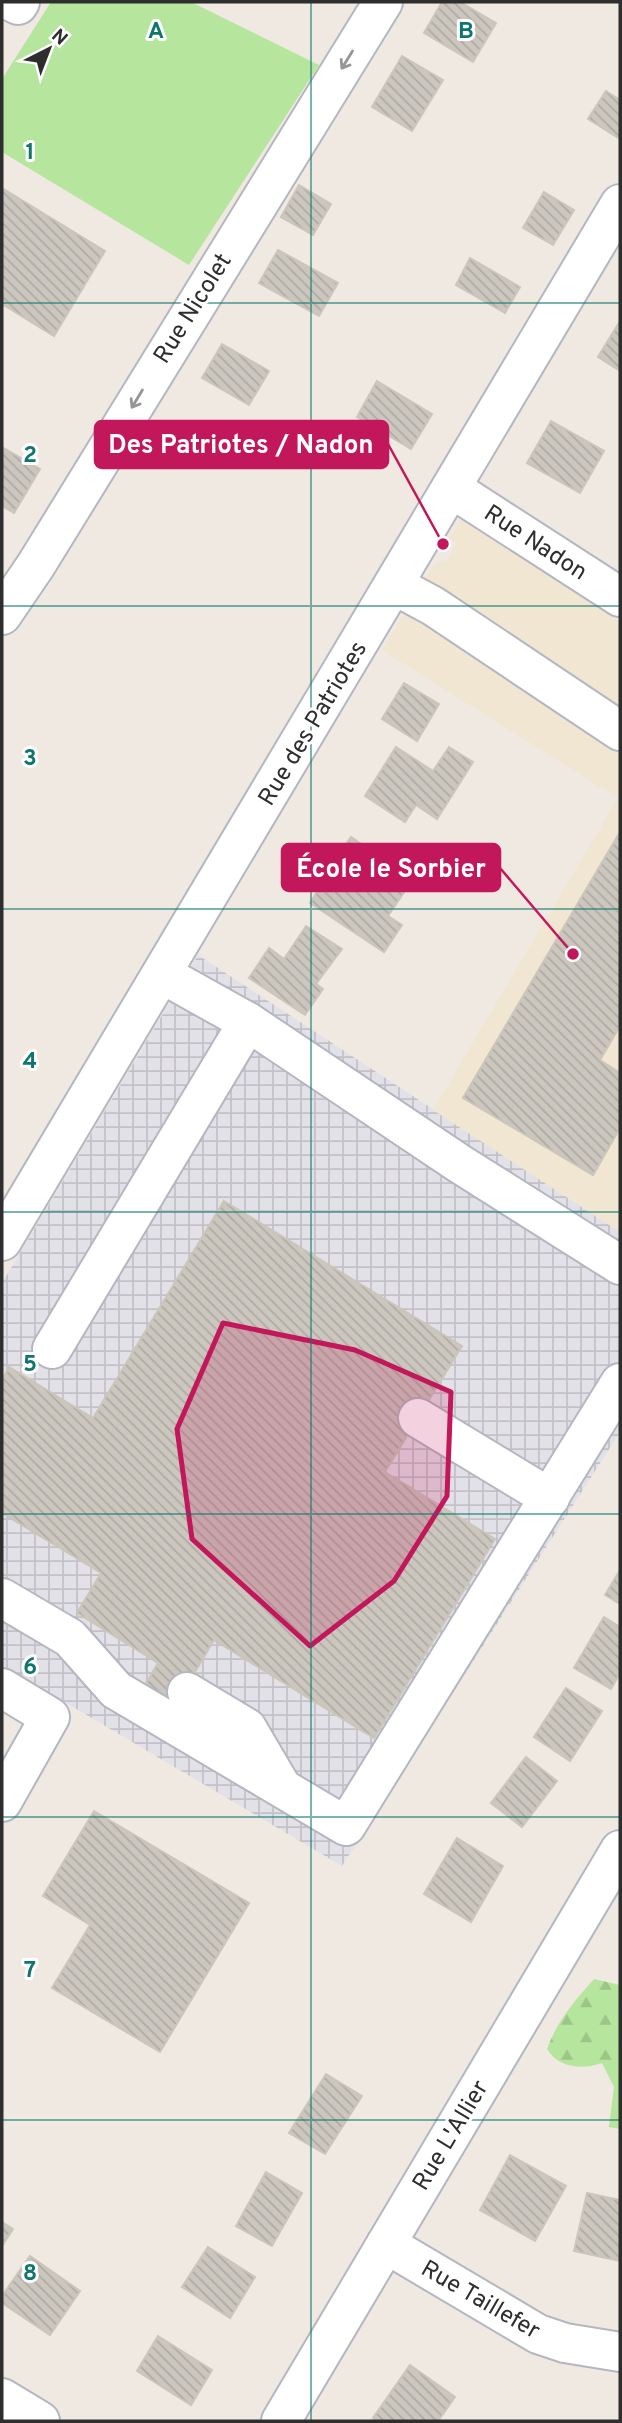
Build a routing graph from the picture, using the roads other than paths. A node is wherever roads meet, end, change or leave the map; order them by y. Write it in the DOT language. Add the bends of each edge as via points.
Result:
graph roads {
  1 [pos="12,2"];
  2 [pos="20,2"];
  3 [pos="383,2"];
  4 [pos="620,204"];
  5 [pos="451,488"];
  6 [pos="394,585"];
  7 [pos="620,597"];
  8 [pos="6,599"];
  9 [pos="620,731"];
  10 [pos="162,974"];
  11 [pos="248,1023"];
  12 [pos="2,1241"];
  13 [pos="620,1265"];
  14 [pos="52,1349"];
  15 [pos="620,1383"];
  16 [pos="418,1418"];
  17 [pos="550,1498"];
  18 [pos="2,1598"];
  19 [pos="2,1688"];
  20 [pos="187,1692"];
  21 [pos="283,1788"];
  22 [pos="2,1802"];
  23 [pos="620,1850"];
  24 [pos="386,2244"];
  25 [pos="620,2352"];
  26 [pos="2,2398"];
  27 [pos="40,2421"];
  28 [pos="281,2421"];
  1 -- 2 [label="street"];
  3 -- 8 [label="street, Rue Nicolet, one-way"];
  4 -- 5 [label="street, Rue des Patriotes"];
  5 -- 6 [label="street, Rue des Patriotes"];
  5 -- 7 [label="street, Rue Nadon"];
  6 -- 9 [label="street" via="433,606"];
  6 -- 10 [label="street, Rue des Patriotes"];
  10 -- 11 [label="street"];
  10 -- 12 [label="street, Rue des Patriotes"];
  11 -- 13 [label="street"];
  11 -- 14 [label="street"];
  15 -- 17 [label="street"];
  16 -- 17 [label="street"];
  17 -- 21 [label="street" via="346,1826"];
  18 -- 21 [label="street" via="69,1638 116,1690"];
  19 -- 22 [label="street" via="50,1717"];
  20 -- 21 [label="street" via="247,1728"];
  23 -- 24 [label="street, Rue L'Allier"];
  24 -- 25 [label="street, Rue Taillefer" via="538,2334"];
  24 -- 28 [label="street, Rue L'Allier"];
  26 -- 27 [label="street"];
}
